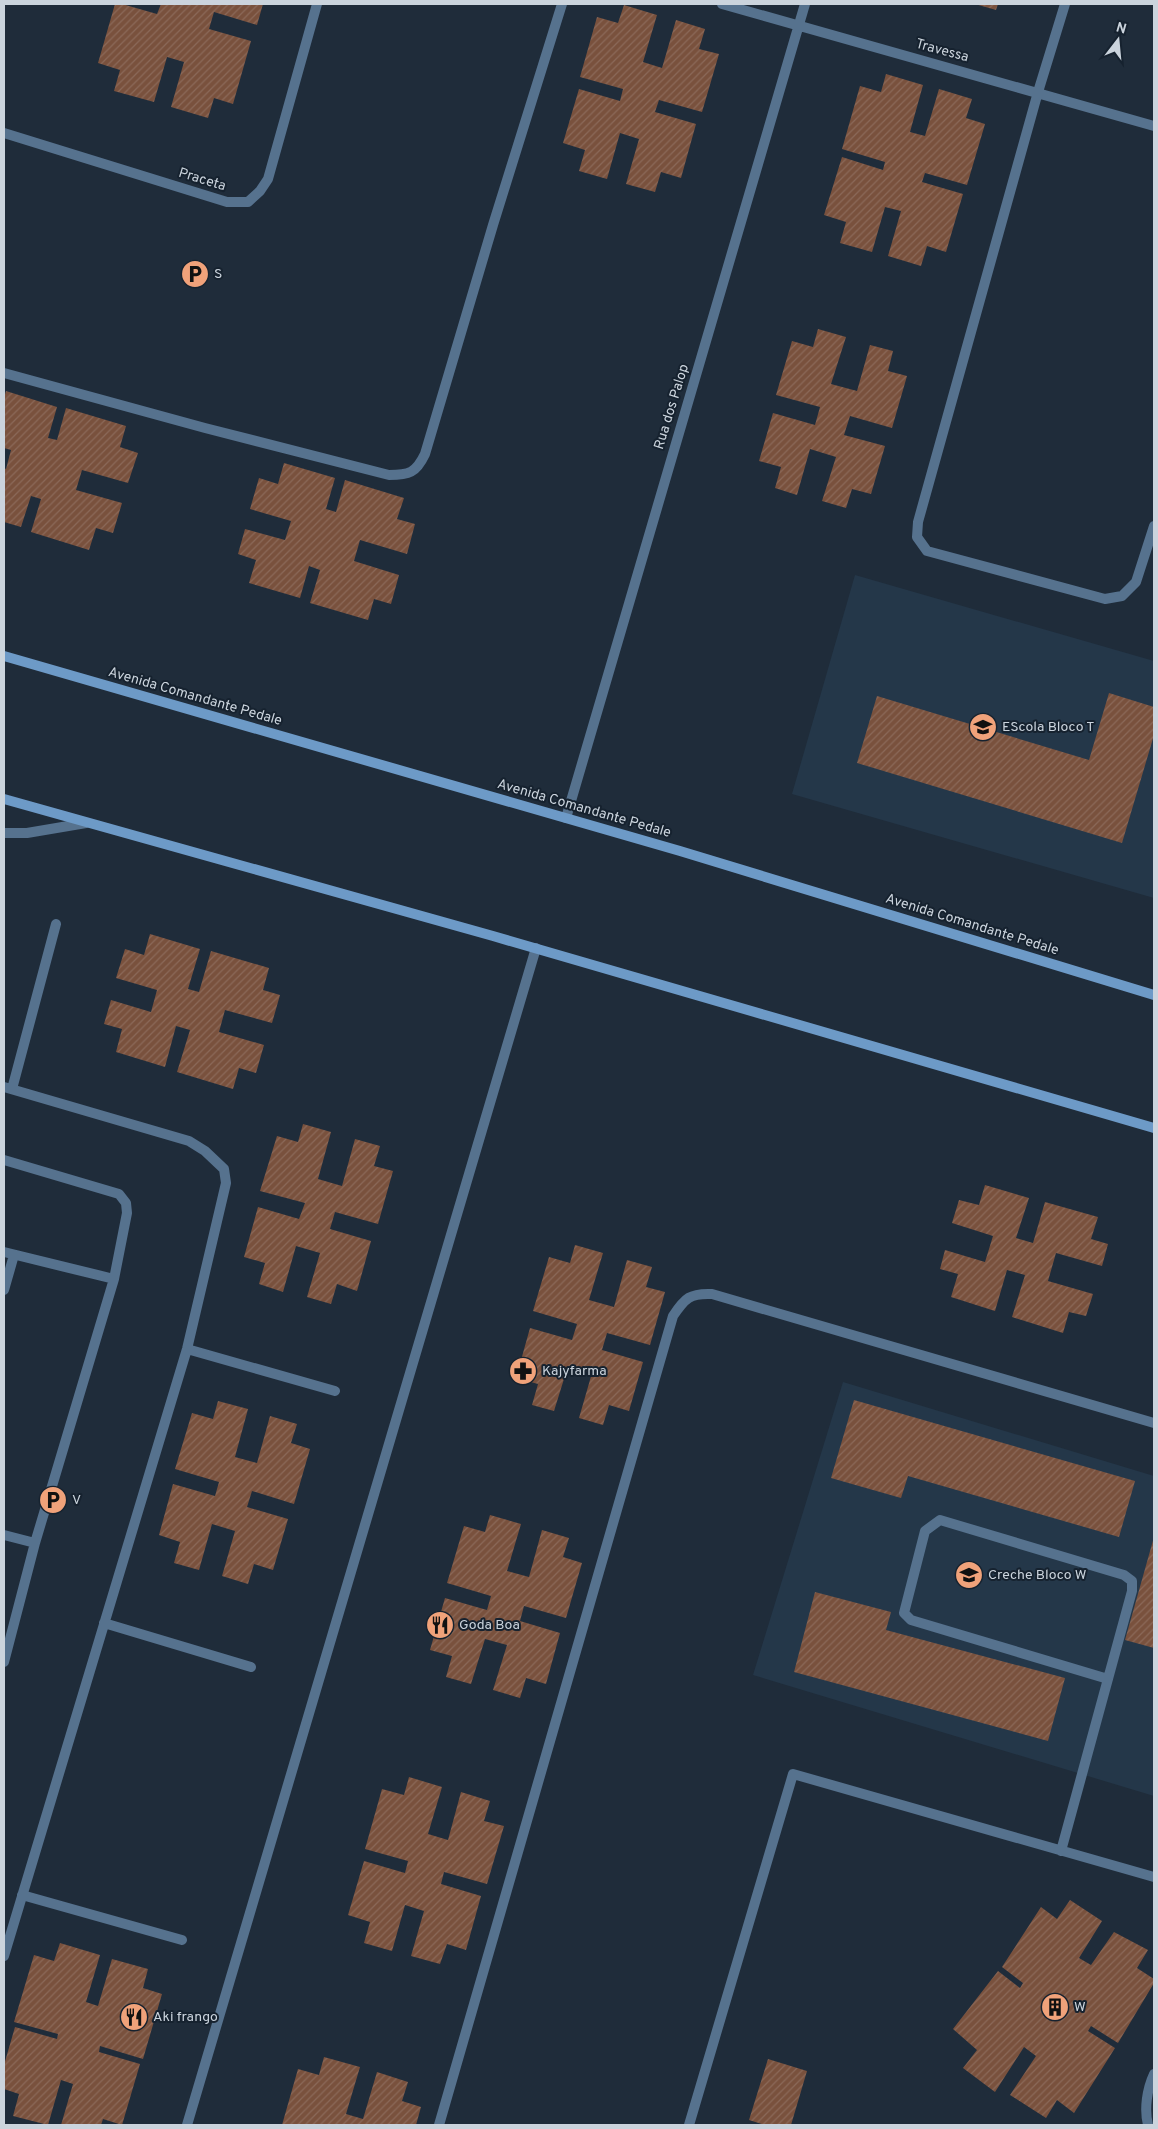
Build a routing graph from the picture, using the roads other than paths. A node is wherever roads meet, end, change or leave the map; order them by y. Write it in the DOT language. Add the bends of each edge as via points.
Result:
graph roads {
  1 [pos="317,4"];
  2 [pos="562,4"];
  3 [pos="722,4"];
  4 [pos="805,4"];
  5 [pos="1065,4"];
  6 [pos="798,26"];
  7 [pos="1038,92"];
  8 [pos="1154,126"];
  9 [pos="4,133"];
  10 [pos="4,372"];
  11 [pos="1154,526"];
  12 [pos="4,656"];
  13 [pos="4,799"];
  14 [pos="566,818"];
  15 [pos="86,823"];
  16 [pos="4,833"];
  17 [pos="56,924"];
  18 [pos="536,948"];
  19 [pos="1154,995"];
  20 [pos="8,1088"];
  21 [pos="1154,1128"];
  22 [pos="4,1160"];
  23 [pos="9,1253"];
  24 [pos="114,1279"];
  25 [pos="4,1290"];
  26 [pos="187,1349"];
  27 [pos="335,1390"];
  28 [pos="1154,1423"];
  29 [pos="4,1535"];
  30 [pos="35,1543"];
  31 [pos="104,1623"];
  32 [pos="4,1662"];
  33 [pos="251,1667"];
  34 [pos="1108,1679"];
  35 [pos="1061,1850"];
  36 [pos="1154,1877"];
  37 [pos="22,1895"];
  38 [pos="182,1940"];
  39 [pos="4,1956"];
  40 [pos="1154,2074"];
  41 [pos="187,2125"];
  42 [pos="439,2125"];
  43 [pos="689,2125"];
  44 [pos="1148,2125"];
  1 -- 9 [label="street, Praceta" via="268,179 248,202 227,202"];
  2 -- 10 [label="street" via="425,454 414,472 389,475"];
  3 -- 6 [label="street, Travessa"];
  4 -- 6 [label="street, Rua dos Palop"];
  5 -- 7 [label="street"];
  6 -- 7 [label="street, Travessa"];
  6 -- 14 [label="street, Rua dos Palop"];
  7 -- 8 [label="street, Travessa"];
  7 -- 11 [label="street" via="918,522 917,537 927,550 1105,599 1122,596 1136,582"];
  12 -- 14 [label="street, Avenida Comandante Pedale"];
  13 -- 15 [label="street"];
  14 -- 19 [label="street, Avenida Comandante Pedale"];
  15 -- 16 [label="street" via="27,833"];
  15 -- 18 [label="street"];
  17 -- 20 [label="street"];
  18 -- 21 [label="street"];
  18 -- 41 [label="street"];
  20 -- 26 [label="street" via="189,1141 206,1151 224,1169 223,1201"];
  22 -- 24 [label="street" via="119,1194 126,1203 127,1213"];
  23 -- 24 [label="street"];
  23 -- 25 [label="street"];
  24 -- 30 [label="street"];
  26 -- 27 [label="street"];
  26 -- 31 [label="street"];
  28 -- 42 [label="street" via="712,1294 689,1297 673,1316"];
  29 -- 30 [label="street"];
  30 -- 32 [label="street"];
  31 -- 33 [label="street"];
  31 -- 37 [label="street"];
  34 -- 34 [label="street" via="1132,1581 1124,1575 940,1520 924,1531 904,1613 911,1620"];
  34 -- 35 [label="street"];
  35 -- 36 [label="street"];
  35 -- 43 [label="street" via="793,1774"];
  37 -- 38 [label="street"];
  37 -- 39 [label="street"];
  40 -- 44 [label="street" via="1147,2096"];
}
